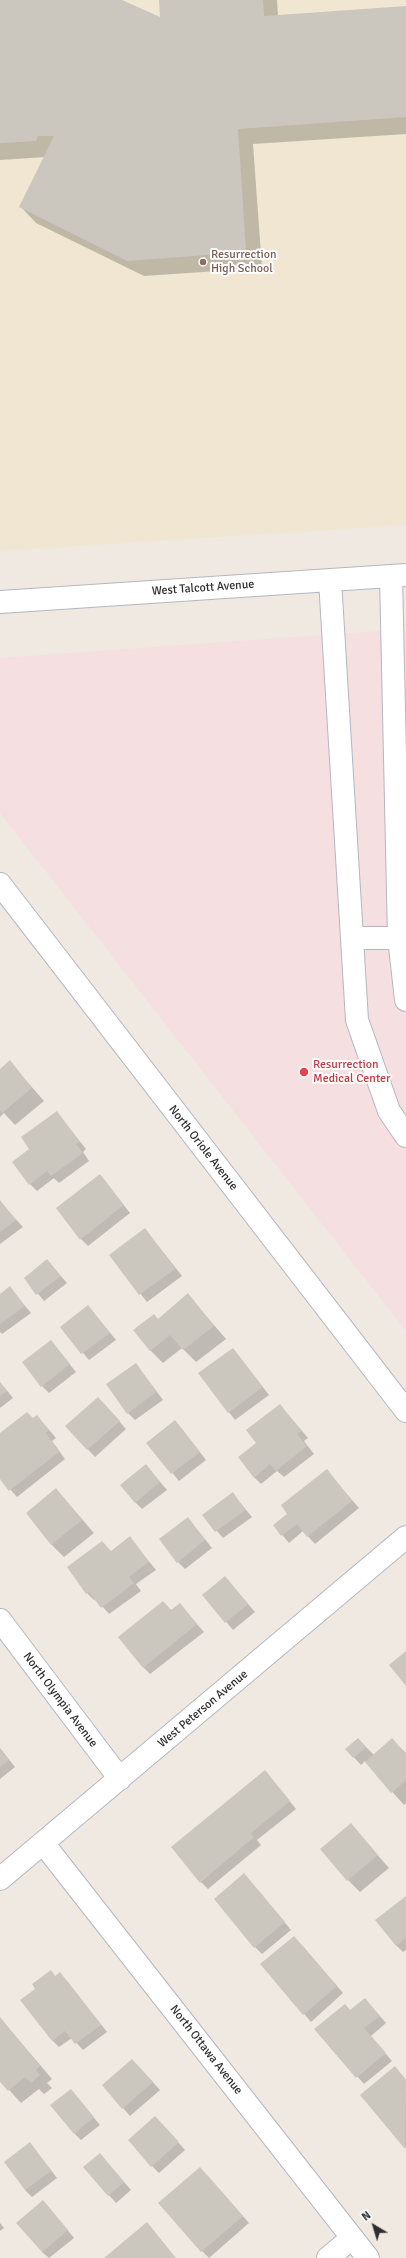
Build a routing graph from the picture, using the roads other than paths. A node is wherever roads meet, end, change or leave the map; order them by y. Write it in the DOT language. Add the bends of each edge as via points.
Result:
graph roads {
  1 [pos="398,575"];
  2 [pos="330,580"];
  3 [pos="0,602"];
  4 [pos="0,884"];
  5 [pos="404,937"];
  6 [pos="352,938"];
  7 [pos="406,1000"];
  8 [pos="406,1136"];
  9 [pos="406,1411"];
  10 [pos="406,1537"];
  11 [pos="0,1620"];
  12 [pos="120,1779"];
  13 [pos="43,1843"];
  14 [pos="0,1879"];
  15 [pos="352,2238"];
  16 [pos="328,2258"];
  17 [pos="368,2258"];
  1 -- 2 [label="street, West Talcott Avenue"];
  1 -- 5 [label="street"];
  2 -- 3 [label="street, West Talcott Avenue"];
  2 -- 6 [label="street"];
  4 -- 9 [label="street, North Oriole Avenue"];
  5 -- 6 [label="street"];
  5 -- 7 [label="street"];
  6 -- 8 [label="street" via="358,1020 389,1111"];
  10 -- 12 [label="street, West Peterson Avenue"];
  11 -- 12 [label="street, North Olympia Avenue"];
  12 -- 13 [label="street, West Peterson Avenue"];
  13 -- 14 [label="street, West Peterson Avenue"];
  13 -- 15 [label="street, North Ottawa Avenue"];
  15 -- 16 [label="street"];
  15 -- 17 [label="street, North Ottawa Avenue"];
}
